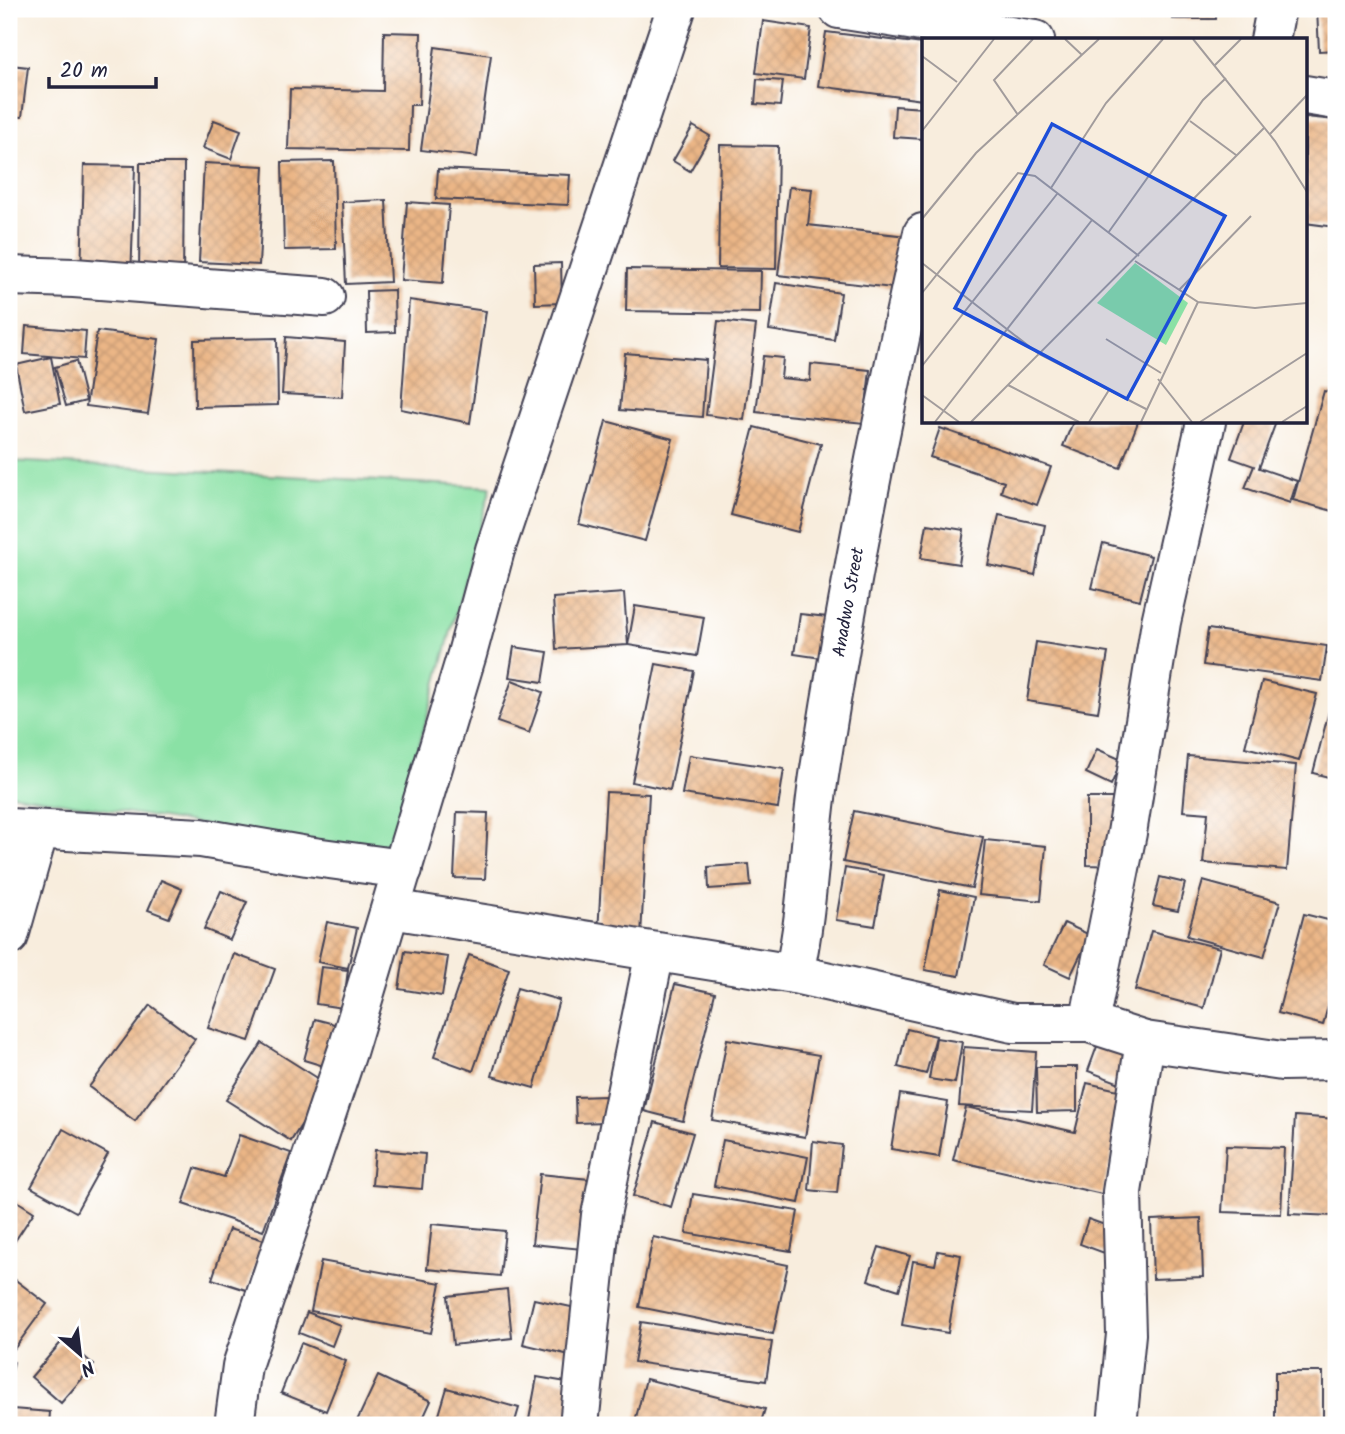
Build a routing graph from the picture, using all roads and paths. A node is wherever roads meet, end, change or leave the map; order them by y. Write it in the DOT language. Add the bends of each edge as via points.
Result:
graph roads {
  1 [pos="676,9"];
  2 [pos="839,9"];
  3 [pos="1276,9"];
  4 [pos="960,26"];
  5 [pos="1024,38"];
  6 [pos="1270,38"];
  7 [pos="1306,95"];
  8 [pos="1336,100"];
  9 [pos="922,238"];
  10 [pos="9,276"];
  11 [pos="325,297"];
  12 [pos="1206,424"];
  13 [pos="24,829"];
  14 [pos="403,869"];
  15 [pos="391,909"];
  16 [pos="9,936"];
  17 [pos="655,952"];
  18 [pos="794,974"];
  19 [pos="1089,1023"];
  20 [pos="1145,1041"];
  21 [pos="1336,1060"];
  22 [pos="234,1425"];
  23 [pos="579,1425"];
  24 [pos="1117,1425"];
  1 -- 14 [label="street" via="495,550"];
  2 -- 4 [label="street"];
  3 -- 6 [label="street"];
  4 -- 5 [label="street"];
  7 -- 8 [label="street"];
  9 -- 18 [label="street, Anadwo Street" via="869,483 819,773 803,932"];
  10 -- 11 [label="street"];
  12 -- 19 [label="street" via="1161,622 1127,833"];
  13 -- 14 [label="street" via="201,838"];
  13 -- 16 [label="street"];
  14 -- 15 [label="street"];
  15 -- 17 [label="street"];
  15 -- 22 [label="street" via="242,1366"];
  17 -- 18 [label="street"];
  17 -- 23 [label="street" via="601,1215"];
  18 -- 19 [label="street" via="1013,1023"];
  19 -- 20 [label="street"];
  20 -- 21 [label="street" via="1282,1061"];
  20 -- 24 [label="street" via="1122,1192 1126,1334"];
}
